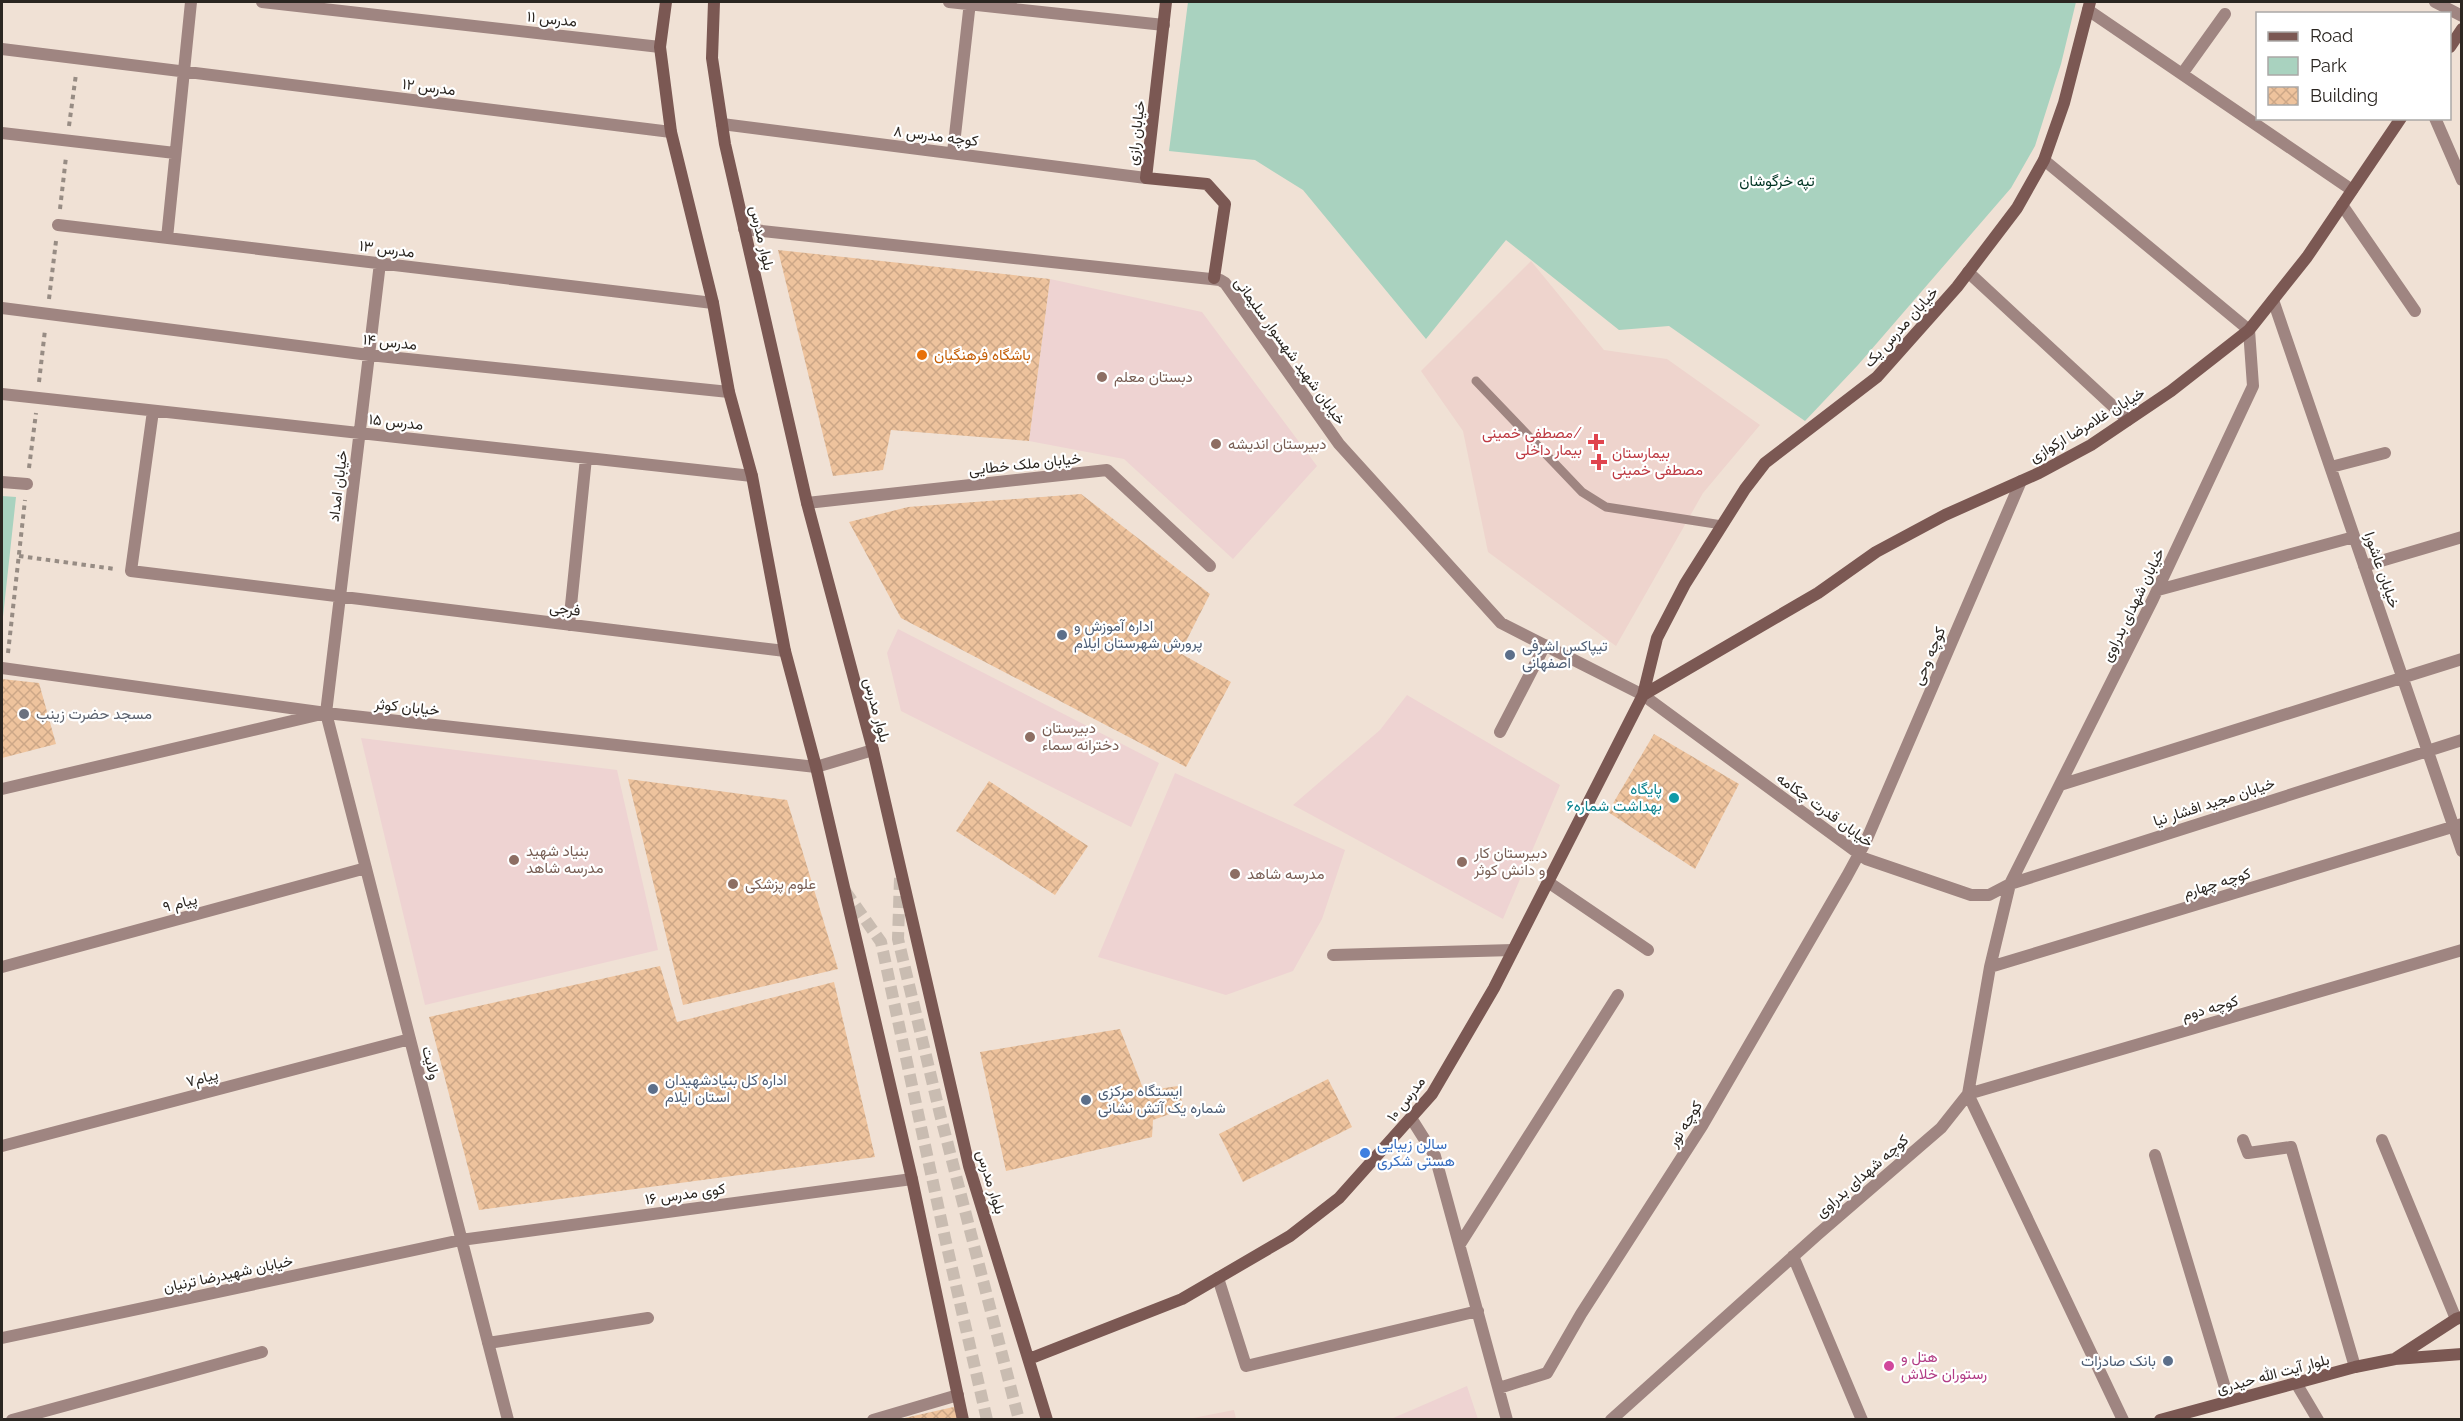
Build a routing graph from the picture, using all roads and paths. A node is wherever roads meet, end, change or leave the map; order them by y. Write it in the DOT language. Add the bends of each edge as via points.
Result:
graph roads {
  1 [pos="191,2"];
  2 [pos="262,2"];
  3 [pos="666,2"];
  4 [pos="714,2"];
  5 [pos="949,2"];
  6 [pos="1166,2"];
  7 [pos="2435,2"];
  8 [pos="970,3"];
  9 [pos="2089,6"];
  10 [pos="2225,14"];
  11 [pos="2462,16"];
  12 [pos="1164,25"];
  13 [pos="2462,29"];
  14 [pos="660,46"];
  15 [pos="2451,46"];
  16 [pos="2,49"];
  17 [pos="183,71"];
  18 [pos="2182,74"];
  19 [pos="2400,120"];
  20 [pos="2436,120"];
  21 [pos="722,124"];
  22 [pos="671,132"];
  23 [pos="2,133"];
  24 [pos="175,153"];
  25 [pos="953,153"];
  26 [pos="2044,160"];
  27 [pos="1146,178"];
  28 [pos="2462,180"];
  29 [pos="2352,190"];
  30 [pos="2342,205"];
  31 [pos="58,225"];
  32 [pos="744,229"];
  33 [pos="166,238"];
  34 [pos="380,264"];
  35 [pos="1968,272"];
  36 [pos="1214,278"];
  37 [pos="2273,300"];
  38 [pos="713,303"];
  39 [pos="2,308"];
  40 [pos="2415,310"];
  41 [pos="2249,330"];
  42 [pos="369,355"];
  43 [pos="1476,381"];
  44 [pos="729,392"];
  45 [pos="2,394"];
  46 [pos="38,398"];
  47 [pos="153,411"];
  48 [pos="2128,420"];
  49 [pos="360,434"];
  50 [pos="2385,453"];
  51 [pos="586,458"];
  52 [pos="2331,467"];
  53 [pos="752,476"];
  54 [pos="2,482"];
  55 [pos="2021,482"];
  56 [pos="27,484"];
  57 [pos="807,503"];
  58 [pos="1722,525"];
  59 [pos="2354,537"];
  60 [pos="2462,537"];
  61 [pos="19,556"];
  62 [pos="1210,566"];
  63 [pos="2364,566"];
  64 [pos="131,571"];
  65 [pos="2158,590"];
  66 [pos="340,597"];
  67 [pos="569,625"];
  68 [pos="1545,645"];
  69 [pos="785,651"];
  70 [pos="2462,659"];
  71 [pos="4,668"];
  72 [pos="2403,678"];
  73 [pos="1643,695"];
  74 [pos="326,713"];
  75 [pos="1500,732"];
  76 [pos="2462,740"];
  77 [pos="873,750"];
  78 [pos="2427,750"];
  79 [pos="816,767"];
  80 [pos="2060,785"];
  81 [pos="2,789"];
  82 [pos="2457,826"];
  83 [pos="1866,842"];
  84 [pos="2462,851"];
  85 [pos="1859,855"];
  86 [pos="366,868"];
  87 [pos="1548,882"];
  88 [pos="2010,884"];
  89 [pos="1513,950"];
  90 [pos="1648,950"];
  91 [pos="2462,950"];
  92 [pos="1333,955"];
  93 [pos="2,967"];
  94 [pos="1990,967"];
  95 [pos="1618,995"];
  96 [pos="410,1039"];
  97 [pos="1968,1094"];
  98 [pos="1411,1119"];
  99 [pos="2243,1140"];
  100 [pos="2382,1140"];
  101 [pos="2,1146"];
  102 [pos="2155,1155"];
  103 [pos="912,1179"];
  104 [pos="461,1240"];
  105 [pos="1460,1244"];
  106 [pos="1793,1256"];
  107 [pos="1218,1278"];
  108 [pos="1478,1311"];
  109 [pos="648,1318"];
  110 [pos="2459,1318"];
  111 [pos="2,1338"];
  112 [pos="488,1343"];
  113 [pos="262,1352"];
  114 [pos="2462,1354"];
  115 [pos="1029,1359"];
  116 [pos="2395,1359"];
  117 [pos="2355,1367"];
  118 [pos="2296,1383"];
  119 [pos="1499,1389"];
  120 [pos="958,1395"];
  121 [pos="2229,1401"];
  122 [pos="12,1419"];
  123 [pos="508,1419"];
  124 [pos="873,1419"];
  125 [pos="963,1419"];
  126 [pos="1047,1419"];
  127 [pos="1507,1419"];
  128 [pos="1611,1419"];
  129 [pos="1862,1419"];
  130 [pos="2123,1419"];
  131 [pos="2160,1419"];
  132 [pos="2318,1419"];
  1 -- 17 [label="street"];
  2 -- 14 [label="street, مدرس ۱۱"];
  3 -- 14 [label="main road"];
  4 -- 21 [label="main road, بلوار مدرس" via="712,58"];
  5 -- 8 [label="street"];
  6 -- 12 [label="main road, خیابان رازی"];
  7 -- 11 [label="street"];
  8 -- 12 [label="street"];
  8 -- 25 [label="street"];
  9 -- 18 [label="street"];
  9 -- 26 [label="main road, خیابان مدرس یک" via="2064,103"];
  10 -- 18 [label="street"];
  12 -- 27 [label="main road, خیابان رازی"];
  13 -- 15 [label="main road"];
  14 -- 22 [label="main road"];
  16 -- 17 [label="street, مدرس ۱۲"];
  17 -- 22 [label="street, مدرس ۱۲"];
  17 -- 24 [label="street"];
  18 -- 29 [label="street"];
  19 -- 29 [label="main road, خیابان غلامرضا ارکوازی"];
  20 -- 28 [label="street"];
  21 -- 25 [label="street, کوچه مدرس ۸"];
  21 -- 32 [label="main road, بلوار مدرس"];
  22 -- 38 [label="main road"];
  23 -- 24 [label="street"];
  24 -- 33 [label="street"];
  25 -- 27 [label="street, کوچه مدرس ۸"];
  26 -- 35 [label="main road, خیابان مدرس یک" via="2017,208"];
  26 -- 41 [label="street"];
  27 -- 36 [label="main road, خیابان رازی" via="1207,184 1225,204"];
  29 -- 30 [label="main road, خیابان غلامرضا ارکوازی"];
  30 -- 37 [label="main road, خیابان غلامرضا ارکوازی"];
  30 -- 40 [label="street"];
  31 -- 33 [label="street, مدرس ۱۳"];
  32 -- 36 [label="street, خیابان شهید شهسوار سلیمانی"];
  32 -- 57 [label="main road, بلوار مدرس"];
  33 -- 34 [label="street, مدرس ۱۳"];
  34 -- 38 [label="street, مدرس ۱۳"];
  34 -- 42 [label="street, خیابان امداد"];
  35 -- 48 [label="street"];
  35 -- 58 [label="main road, خیابان مدرس یک" via="1877,377 1765,463"];
  36 -- 68 [label="street, خیابان شهید شهسوار سلیمانی" via="1225,284 1339,444 1501,623"];
  37 -- 41 [label="main road, خیابان غلامرضا ارکوازی"];
  37 -- 52 [label="street, خیابان عاشورا"];
  38 -- 44 [label="main road"];
  39 -- 42 [label="street, مدرس ۱۴"];
  41 -- 48 [label="main road, خیابان غلامرضا ارکوازی"];
  41 -- 65 [label="street, خیابان شهدای بدراوی" via="2253,386"];
  42 -- 44 [label="street, مدرس ۱۴"];
  42 -- 49 [label="street, خیابان امداد"];
  43 -- 58 [label="lane" via="1582,492 1606,507"];
  44 -- 53 [label="main road"];
  45 -- 46 [label="street, مدرس ۱۵"];
  46 -- 47 [label="street, مدرس ۱۵"];
  46 -- 56 [label="path"];
  47 -- 49 [label="street, مدرس ۱۵"];
  47 -- 64 [label="street"];
  48 -- 55 [label="main road, خیابان غلامرضا ارکوازی" via="2091,445"];
  49 -- 51 [label="street, مدرس ۱۵"];
  49 -- 66 [label="street, خیابان امداد"];
  50 -- 52 [label="street"];
  51 -- 53 [label="street, مدرس ۱۵"];
  51 -- 67 [label="street"];
  52 -- 59 [label="street, خیابان عاشورا"];
  53 -- 69 [label="main road"];
  54 -- 56 [label="street"];
  55 -- 73 [label="main road, خیابان غلامرضا ارکوازی" via="1945,515 1876,552 1818,593"];
  55 -- 83 [label="street, کوچه وحی"];
  56 -- 61 [label="path"];
  57 -- 62 [label="street, خیابان ملک خطایی" via="1107,470"];
  57 -- 77 [label="main road, بلوار مدرس"];
  58 -- 73 [label="main road, خیابان مدرس یک" via="1657,638"];
  59 -- 63 [label="street, خیابان عاشورا"];
  59 -- 65 [label="street"];
  60 -- 63 [label="street"];
  61 -- 64 [label="path"];
  61 -- 71 [label="path"];
  63 -- 72 [label="street, خیابان عاشورا"];
  64 -- 66 [label="street, فرجی"];
  65 -- 80 [label="street, خیابان شهدای بدراوی"];
  66 -- 67 [label="street, فرجی"];
  66 -- 74 [label="street, خیابان امداد"];
  67 -- 69 [label="street, فرجی"];
  68 -- 73 [label="street, خیابان شهید شهسوار سلیمانی"];
  68 -- 75 [label="street"];
  69 -- 79 [label="main road"];
  70 -- 72 [label="street"];
  71 -- 74 [label="street"];
  72 -- 78 [label="street, خیابان عاشورا"];
  72 -- 80 [label="street"];
  73 -- 85 [label="street, خیابان قدرت چکامه"];
  73 -- 87 [label="main road, مدرس ۱۰"];
  74 -- 79 [label="street, خیابان کوثر"];
  74 -- 81 [label="street, خیابان کوثر"];
  74 -- 86 [label="street, ولایت"];
  76 -- 78 [label="street, خیابان مجید افشار نیا"];
  77 -- 79 [label="street"];
  77 -- 115 [label="main road, بلوار مدرس" via="969,1166"];
  78 -- 82 [label="street, خیابان عاشورا"];
  78 -- 88 [label="street, خیابان مجید افشار نیا"];
  79 -- 103 [label="main road"];
  80 -- 88 [label="street, خیابان شهدای بدراوی"];
  82 -- 84 [label="street, خیابان عاشورا"];
  82 -- 94 [label="street, کوچه چهارم"];
  83 -- 85 [label="street, کوچه نور"];
  85 -- 88 [label="street, خیابان قدرت چکامه" via="1971,895 1989,895"];
  85 -- 119 [label="street, کوچه نور" via="1702,1126 1547,1373"];
  86 -- 93 [label="street, پیام ۹"];
  86 -- 96 [label="street, ولایت"];
  87 -- 89 [label="main road, مدرس ۱۰"];
  87 -- 90 [label="street"];
  88 -- 94 [label="street, کوچه شهدای بدراوی"];
  89 -- 92 [label="street"];
  89 -- 98 [label="main road, مدرس ۱۰" via="1432,1094"];
  91 -- 97 [label="street, کوچه دوم"];
  94 -- 97 [label="street, کوچه شهدای بدراوی"];
  95 -- 105 [label="street"];
  96 -- 101 [label="street, پیام۷"];
  96 -- 104 [label="street, ولایت"];
  97 -- 106 [label="street, کوچه شهدای بدراوی" via="1941,1128"];
  97 -- 130 [label="street"];
  98 -- 105 [label="street" via="1436,1156"];
  98 -- 107 [label="main road, مدرس ۱۰" via="1339,1198 1290,1236"];
  99 -- 117 [label="street" via="2248,1153 2291,1147"];
  100 -- 110 [label="street"];
  102 -- 121 [label="street"];
  103 -- 104 [label="street, کوی مدرس ۱۶"];
  103 -- 120 [label="main road"];
  104 -- 111 [label="street, خیابان شهیدرضا ترنیان"];
  104 -- 112 [label="street, ولایت"];
  105 -- 108 [label="street"];
  106 -- 128 [label="street, کوچه شهدای بدراوی"];
  106 -- 129 [label="street"];
  107 -- 108 [label="street" via="1246,1366"];
  107 -- 115 [label="main road, مدرس ۱۰" via="1182,1299"];
  108 -- 119 [label="street"];
  109 -- 112 [label="street"];
  110 -- 116 [label="main road, بلوار آیت الله حیدری"];
  112 -- 123 [label="street, ولایت"];
  113 -- 122 [label="street"];
  114 -- 116 [label="main road, بلوار آیت الله حیدری"];
  115 -- 126 [label="main road, بلوار مدرس"];
  116 -- 117 [label="main road, بلوار آیت الله حیدری"];
  117 -- 118 [label="main road, بلوار آیت الله حیدری"];
  118 -- 121 [label="main road, بلوار آیت الله حیدری"];
  118 -- 132 [label="street"];
  119 -- 127 [label="street"];
  120 -- 124 [label="street"];
  120 -- 125 [label="main road"];
  121 -- 131 [label="main road, بلوار آیت الله حیدری"];
}
